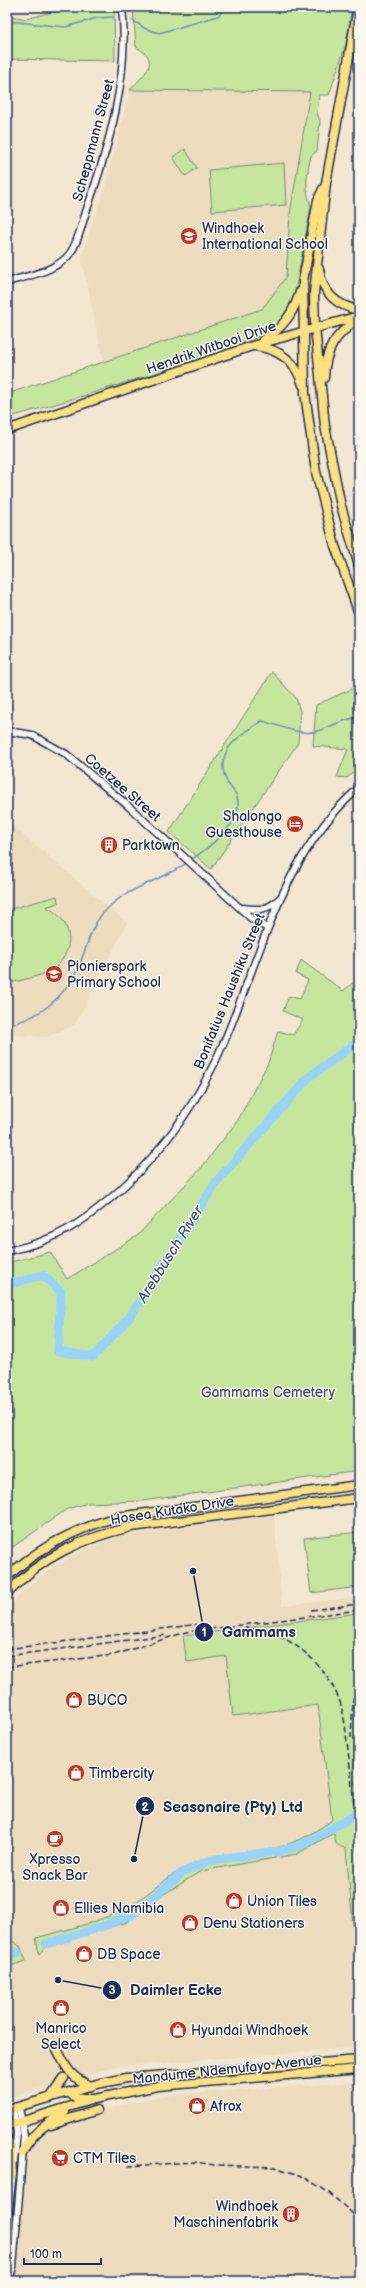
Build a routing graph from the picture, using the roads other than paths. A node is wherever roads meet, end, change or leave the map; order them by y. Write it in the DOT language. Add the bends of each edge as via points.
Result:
graph roads {
  1 [pos="122,7"];
  2 [pos="358,10"];
  3 [pos="326,183"];
  4 [pos="317,254"];
  5 [pos="303,281"];
  6 [pos="7,282"];
  7 [pos="359,310"];
  8 [pos="359,316"];
  9 [pos="359,320"];
  10 [pos="315,327"];
  11 [pos="303,331"];
  12 [pos="252,346"];
  13 [pos="305,393"];
  14 [pos="72,409"];
  15 [pos="323,413"];
  16 [pos="7,424"];
  17 [pos="7,430"];
  18 [pos="359,566"];
  19 [pos="359,614"];
  20 [pos="7,731"];
  21 [pos="359,788"];
  22 [pos="284,893"];
  23 [pos="242,908"];
  24 [pos="252,919"];
  25 [pos="267,928"];
  26 [pos="260,943"];
  27 [pos="7,1251"];
  28 [pos="359,1485"];
  29 [pos="359,1498"];
  30 [pos="7,1577"];
  31 [pos="7,1594"];
  32 [pos="56,2047"];
  33 [pos="359,2060"];
  34 [pos="359,2069"];
  35 [pos="141,2074"];
  36 [pos="64,2078"];
  37 [pos="91,2086"];
  38 [pos="158,2086"];
  39 [pos="69,2093"];
  40 [pos="50,2098"];
  41 [pos="94,2099"];
  42 [pos="72,2107"];
  43 [pos="13,2108"];
  44 [pos="97,2110"];
  45 [pos="19,2123"];
  46 [pos="7,2126"];
  47 [pos="41,2128"];
  48 [pos="7,2138"];
  49 [pos="22,2153"];
  50 [pos="12,2175"];
  51 [pos="7,2226"];
  52 [pos="8,2278"];
  1 -- 6 [label="street, Scheppmann Street" via="124,40 119,89 100,170 73,248 59,264"];
  2 -- 3 [label="main road"];
  3 -- 4 [label="main road"];
  3 -- 5 [label="main road" via="318,200"];
  4 -- 7 [label="main road" via="320,276 329,294 348,308"];
  4 -- 10 [label="main road"];
  5 -- 11 [label="main road"];
  5 -- 12 [label="main road" via="295,306 286,322"];
  8 -- 10 [label="main road, Hendrik Witbooi Drive"];
  9 -- 15 [label="main road" via="339,333 327,352 324,364"];
  10 -- 11 [label="main road, Hendrik Witbooi Drive"];
  10 -- 15 [label="main road"];
  11 -- 12 [label="main road, Hendrik Witbooi Drive"];
  11 -- 13 [label="main road"];
  12 -- 13 [label="main road" via="276,351 290,361 301,378"];
  12 -- 14 [label="main road, Hendrik Witbooi Drive"];
  13 -- 19 [label="main road" via="316,472 335,546"];
  14 -- 16 [label="main road, Hendrik Witbooi Drive"];
  14 -- 17 [label="main road, Hendrik Witbooi Drive"];
  15 -- 18 [label="main road" via="341,506"];
  20 -- 23 [label="street, Coetzee Street" via="32,735 57,747 101,782"];
  21 -- 22 [label="street, Bonifatius Haushiku Street" via="314,835"];
  22 -- 23 [label="street" via="266,909"];
  22 -- 25 [label="street, Bonifatius Haushiku Street"];
  23 -- 24 [label="street, Coetzee Street"];
  24 -- 25 [label="street, Coetzee Street"];
  24 -- 26 [label="street" via="260,931"];
  25 -- 26 [label="street, Bonifatius Haushiku Street"];
  26 -- 27 [label="street, Bonifatius Haushiku Street" via="224,1043 186,1116 163,1145 138,1174 83,1222 53,1237"];
  28 -- 30 [label="main road, Hosea Kutako Drive" via="117,1517 63,1536 35,1553"];
  29 -- 31 [label="main road, Hosea Kutako Drive" via="112,1531 55,1554"];
  32 -- 37 [label="main road" via="71,2075"];
  33 -- 35 [label="main road, Mandume Ndemufayo Avenue"];
  34 -- 38 [label="main road, Mandume Ndemufayo Avenue"];
  35 -- 37 [label="main road, Mandume Ndemufayo Avenue"];
  35 -- 38 [label="main road" via="144,2083"];
  36 -- 40 [label="main road"];
  37 -- 39 [label="main road, Mandume Ndemufayo Avenue"];
  38 -- 41 [label="main road, Mandume Ndemufayo Avenue"];
  39 -- 40 [label="main road, Mandume Ndemufayo Avenue"];
  39 -- 41 [label="main road" via="75,2098"];
  40 -- 43 [label="main road, Mandume Ndemufayo Avenue"];
  41 -- 42 [label="main road, Mandume Ndemufayo Avenue"];
  42 -- 45 [label="main road, Mandume Ndemufayo Avenue"];
  42 -- 47 [label="main road"];
  43 -- 45 [label="street"];
  44 -- 47 [label="main road"];
  45 -- 46 [label="main road, Mandume Ndemufayo Avenue"];
  45 -- 49 [label="street"];
  45 -- 50 [label="street"];
  47 -- 49 [label="main road"];
  48 -- 50 [label="main road" via="11,2147"];
  49 -- 52 [label="street" via="13,2267"];
  50 -- 51 [label="street"];
}
